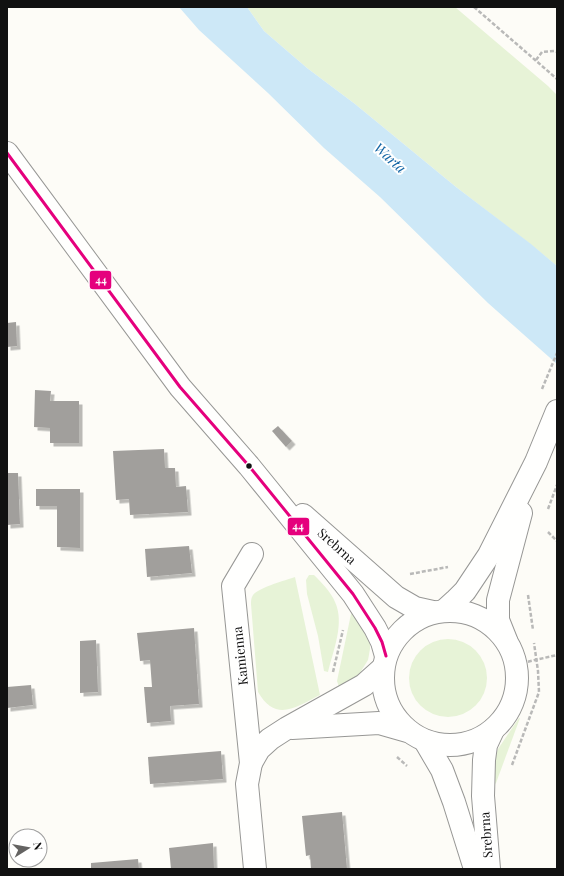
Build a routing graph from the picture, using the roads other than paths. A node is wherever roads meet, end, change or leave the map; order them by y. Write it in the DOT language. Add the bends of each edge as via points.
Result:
graph roads {
  1 [pos="7,153"];
  2 [pos="557,411"];
  3 [pos="536,462"];
  4 [pos="249,466"];
  5 [pos="252,554"];
  6 [pos="439,612"];
  7 [pos="507,641"];
  8 [pos="384,662"];
  9 [pos="287,728"];
  10 [pos="493,730"];
  11 [pos="416,736"];
  12 [pos="251,763"];
  13 [pos="255,869"];
  14 [pos="475,869"];
  15 [pos="489,869"];
  1 -- 4 [label="street, Srebrna" via="180,387"];
  2 -- 3 [label="street"];
  3 -- 6 [label="street" via="489,555 465,591"];
  3 -- 7 [label="street" via="498,600 498,620"];
  4 -- 6 [label="street, Srebrna" via="396,597 415,608"];
  4 -- 8 [label="street, Srebrna" via="353,594 382,642"];
  5 -- 12 [label="street, Kamienna" via="233,586"];
  6 -- 7 [label="street" via="468,613 490,624"];
  6 -- 8 [label="street" via="412,621 396,637"];
  7 -- 10 [label="street" via="526,662 508,711"];
  8 -- 9 [label="street, Kamienna" via="364,685"];
  8 -- 11 [label="street" via="384,691 392,713"];
  9 -- 11 [label="street, Kamienna" via="379,723"];
  9 -- 12 [label="street, Kamienna" via="270,739"];
  10 -- 11 [label="street" via="472,742 448,745"];
  10 -- 15 [label="street, Srebrna" via="486,744 484,760 483,796"];
  11 -- 14 [label="street, Srebrna" via="442,770"];
  12 -- 13 [label="street, Kamienna" via="247,784"];
}
